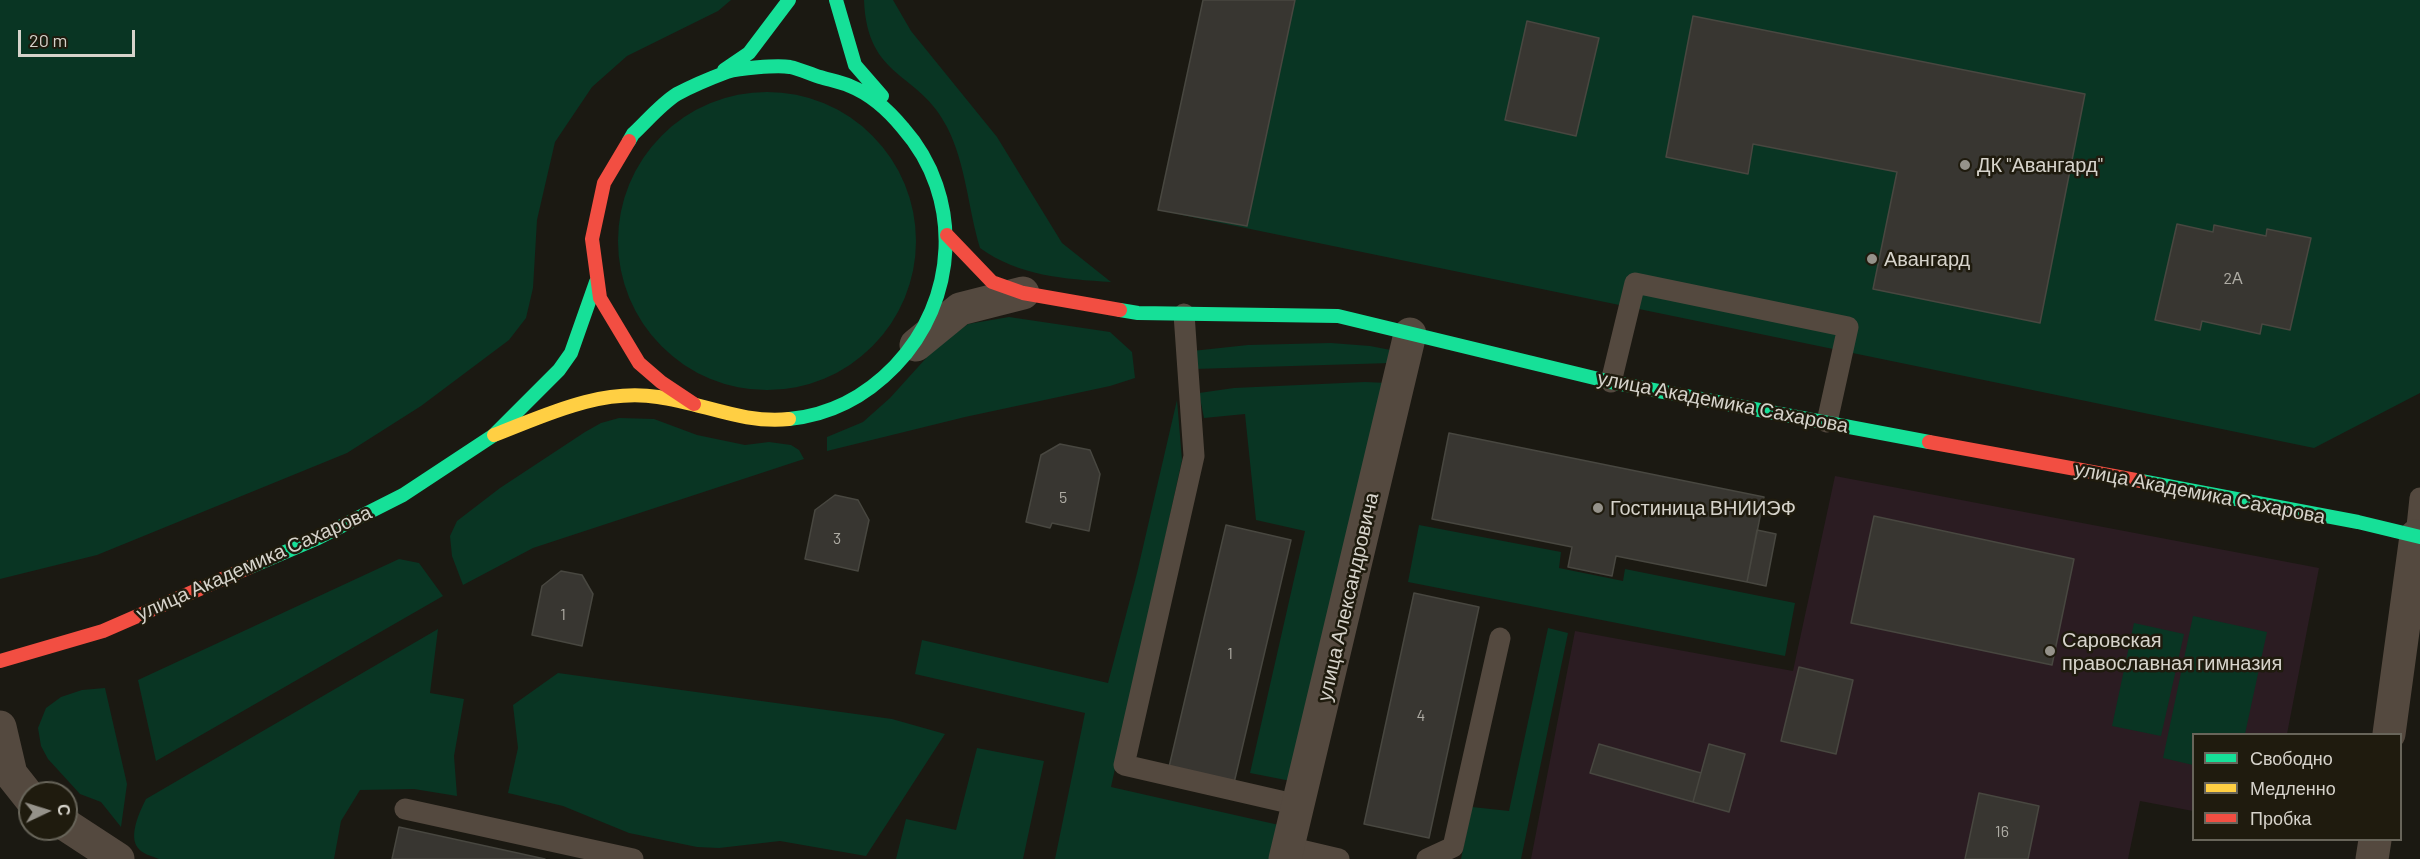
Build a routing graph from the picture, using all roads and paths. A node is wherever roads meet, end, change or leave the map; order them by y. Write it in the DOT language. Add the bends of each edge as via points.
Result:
graph roads {
  1 [pos="789,0"];
  2 [pos="836,0"];
  3 [pos="705,77"];
  4 [pos="894,116"];
  5 [pos="947,235"];
  6 [pos="596,282"];
  7 [pos="1023,293"];
  8 [pos="1184,314"];
  9 [pos="1410,334"];
  10 [pos="916,345"];
  11 [pos="1611,382"];
  12 [pos="694,404"];
  13 [pos="1827,422"];
  14 [pos="494,435"];
  15 [pos="2420,498"];
  16 [pos="2418,537"];
  17 [pos="1500,638"];
  18 [pos="0,661"];
  19 [pos="0,727"];
  20 [pos="2389,733"];
  21 [pos="14,788"];
  22 [pos="1298,805"];
  23 [pos="405,809"];
  24 [pos="78,833"];
  25 [pos="2375,841"];
  26 [pos="1287,853"];
  27 [pos="118,859"];
  28 [pos="633,859"];
  29 [pos="1339,859"];
  30 [pos="1427,859"];
  31 [pos="2372,859"];
  1 -- 3 [label="street" via="749,53 726,70"];
  2 -- 4 [label="street" via="855,65"];
  3 -- 4 [label="street, улица Академика Сахарова" via="760,66 805,69 867,94"];
  3 -- 6 [label="street, улица Академика Сахарова" via="673,93 645,116 622,144 605,176 595,210 592,246"];
  4 -- 5 [label="street, улица Академика Сахарова" via="911,136 937,183"];
  5 -- 7 [label="street, улица Академика Сахарова" via="992,282"];
  5 -- 10 [label="street, улица Академика Сахарова" via="940,293"];
  6 -- 12 [label="street, улица Академика Сахарова" via="609,320 631,354 660,383"];
  6 -- 14 [label="street, улица Академика Сахарова" via="572,353"];
  7 -- 8 [label="street, улица Академика Сахарова" via="1138,313"];
  7 -- 10 [label="street, улица Академика Сахарова" via="960,309"];
  8 -- 9 [label="street, улица Академика Сахарова" via="1338,316"];
  8 -- 22 [label="lane" via="1194,456 1124,765"];
  9 -- 11 [label="street, улица Академика Сахарова"];
  9 -- 22 [label="street, улица Александровича"];
  10 -- 12 [label="street, улица Академика Сахарова" via="888,376 854,400 815,415 774,421 734,418"];
  11 -- 13 [label="street, улица Академика Сахарова"];
  11 -- 13 [label="lane" via="1635,283 1848,327"];
  12 -- 14 [label="street, улица Академика Сахарова" via="621,395"];
  13 -- 16 [label="street, улица Академика Сахарова" via="2347,520"];
  14 -- 18 [label="street, улица Академика Сахарова" via="403,495 318,538 103,631"];
  15 -- 16 [label="lane"];
  16 -- 20 [label="street"];
  17 -- 30 [label="lane" via="1454,847"];
  19 -- 21 [label="street"];
  22 -- 26 [label="street, улица Александровича"];
  23 -- 28 [label="lane"];
  24 -- 27 [label="street"];
  25 -- 31 [label="street"];
  26 -- 29 [label="lane"];
}
